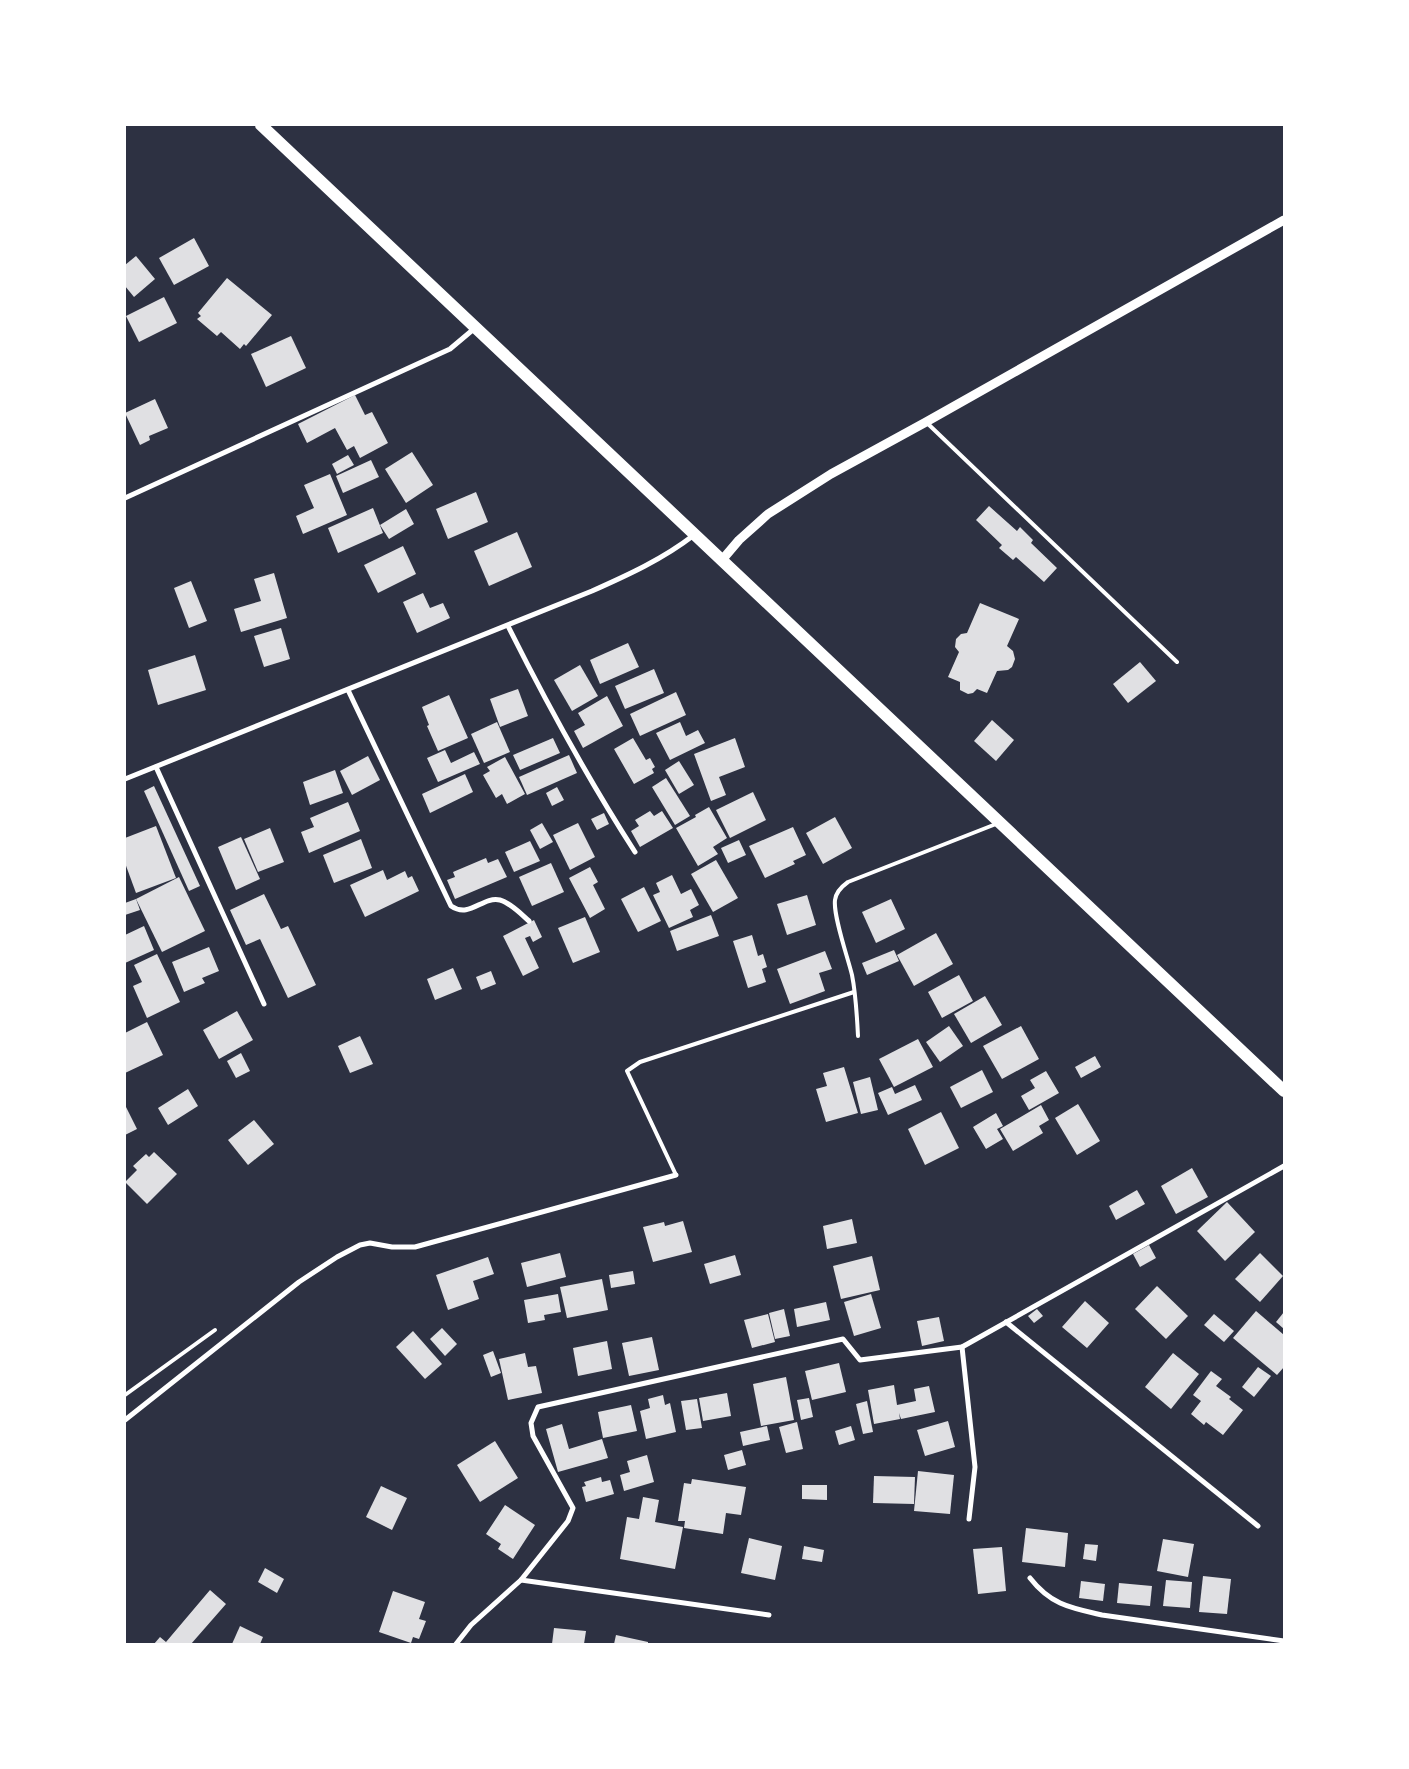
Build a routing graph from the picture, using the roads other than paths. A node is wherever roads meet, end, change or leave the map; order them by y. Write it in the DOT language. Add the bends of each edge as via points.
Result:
graph roads {
  1 [pos="261,125"];
  2 [pos="1284,220"];
  3 [pos="476,327"];
  4 [pos="926,422"];
  5 [pos="125,498"];
  6 [pos="694,534"];
  7 [pos="722,560"];
  8 [pos="508,626"];
  9 [pos="1177,662"];
  10 [pos="348,690"];
  11 [pos="156,767"];
  12 [pos="125,779"];
  13 [pos="1000,822"];
  14 [pos="635,852"];
  15 [pos="530,921"];
  16 [pos="854,992"];
  17 [pos="264,1004"];
  18 [pos="858,1036"];
  19 [pos="1284,1091"];
  20 [pos="1284,1166"];
  21 [pos="676,1175"];
  22 [pos="1006,1322"];
  23 [pos="215,1330"];
  24 [pos="962,1347"];
  25 [pos="125,1395"];
  26 [pos="125,1420"];
  27 [pos="970,1519"];
  28 [pos="1258,1526"];
  29 [pos="1030,1578"];
  30 [pos="521,1580"];
  31 [pos="769,1614"];
  32 [pos="1284,1641"];
  33 [pos="456,1644"];
  1 -- 3 [label="main road"];
  2 -- 4 [label="street"];
  3 -- 5 [label="street" via="450,349"];
  3 -- 6 [label="main road"];
  4 -- 7 [label="street" via="830,474 776,509 753,526"];
  4 -- 9 [label="lane"];
  6 -- 7 [label="main road"];
  6 -- 8 [label="street" via="643,568"];
  7 -- 13 [label="main road"];
  8 -- 10 [label="street"];
  8 -- 14 [label="street" via="560,727"];
  10 -- 11 [label="street"];
  10 -- 15 [label="street" via="452,906 463,911 491,899 500,900"];
  11 -- 12 [label="street"];
  11 -- 17 [label="street"];
  13 -- 16 [label="lane" via="841,887 835,902"];
  13 -- 19 [label="main road"];
  16 -- 18 [label="lane"];
  16 -- 21 [label="lane" via="640,1062 627,1071"];
  20 -- 22 [label="street"];
  21 -- 26 [label="street" via="415,1247 360,1245 299,1282"];
  22 -- 24 [label="street"];
  22 -- 28 [label="street"];
  23 -- 25 [label="lane"];
  24 -- 27 [label="street" via="975,1467"];
  24 -- 30 [label="street" via="860,1360 843,1339 538,1408 531,1423 533,1436 573,1508 568,1521"];
  29 -- 32 [label="street" via="1046,1596 1065,1606 1102,1615"];
  30 -- 31 [label="street"];
  30 -- 33 [label="street" via="471,1624"];
}
